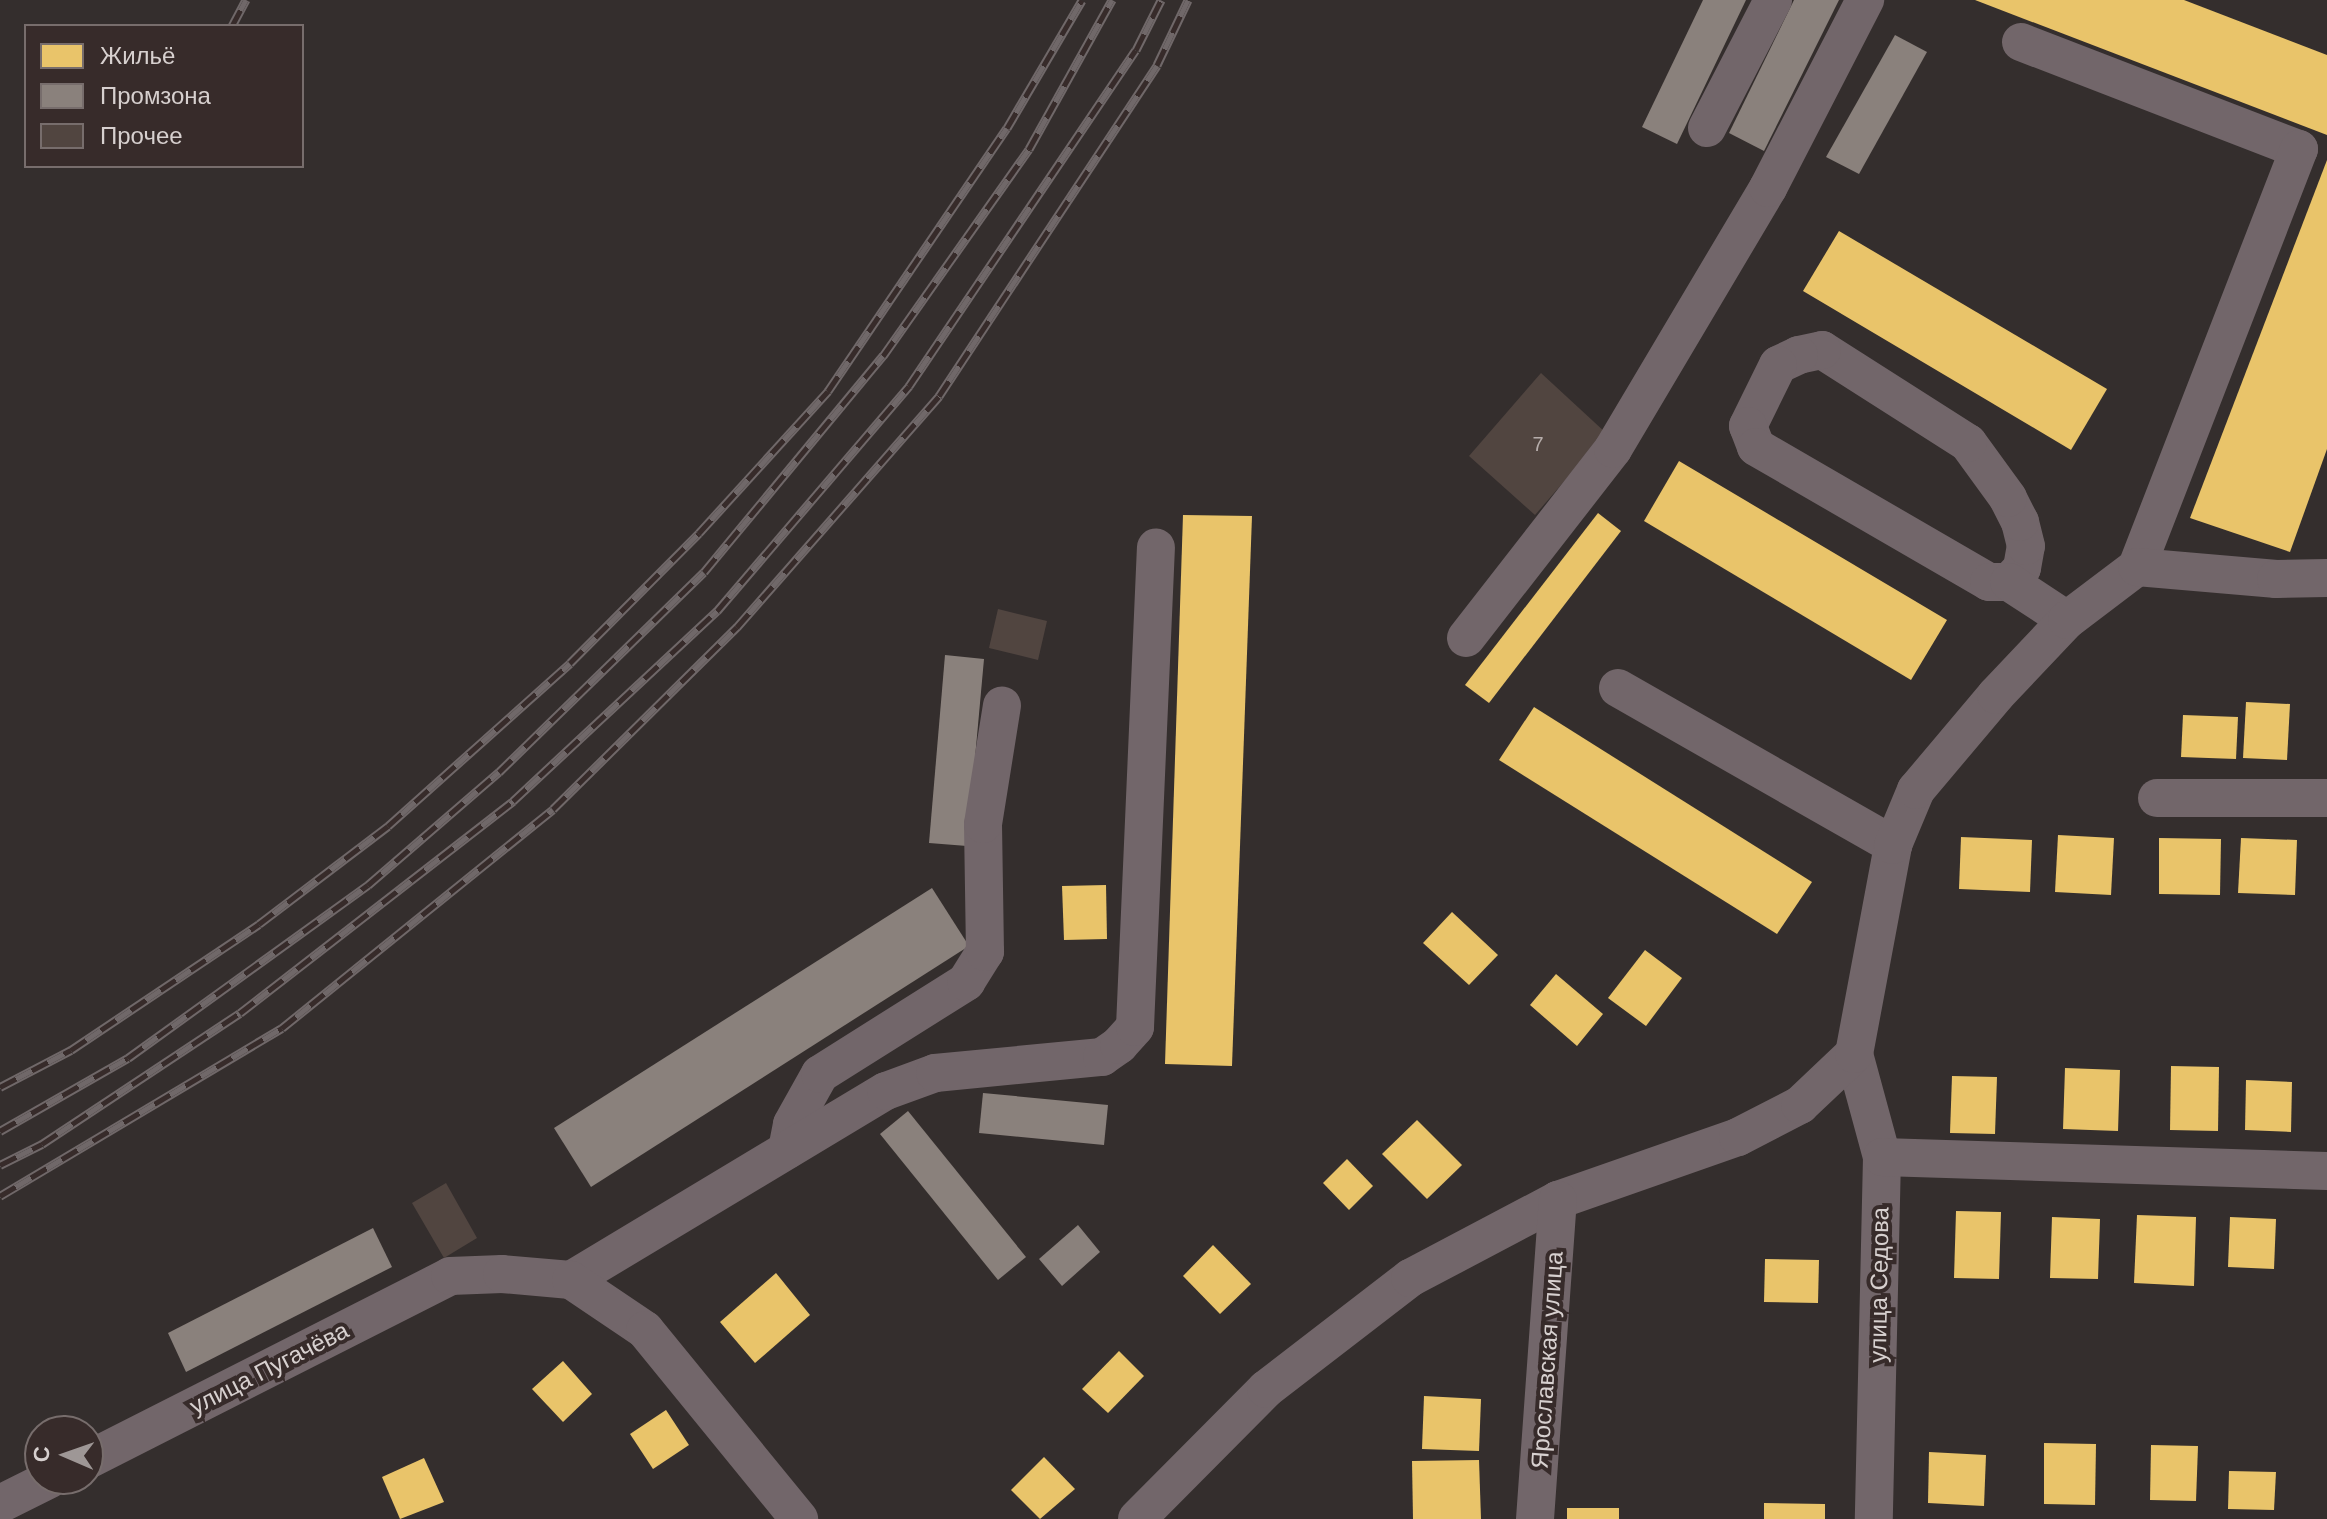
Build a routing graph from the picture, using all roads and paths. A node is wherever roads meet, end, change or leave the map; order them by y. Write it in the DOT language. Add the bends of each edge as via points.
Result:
graph roads {
  1 [pos="1773,0"];
  2 [pos="1865,0"];
  3 [pos="2021,42"];
  4 [pos="1707,128"];
  5 [pos="1156,547"];
  6 [pos="2137,567"];
  7 [pos="2327,578"];
  8 [pos="2009,582"];
  9 [pos="2067,620"];
  10 [pos="1466,638"];
  11 [pos="1618,688"];
  12 [pos="1002,706"];
  13 [pos="2157,798"];
  14 [pos="2327,798"];
  15 [pos="1893,845"];
  16 [pos="1854,1054"];
  17 [pos="787,1150"];
  18 [pos="1882,1157"];
  19 [pos="2327,1171"];
  20 [pos="1558,1200"];
  21 [pos="571,1280"];
  22 [pos="104,1452"];
  23 [pos="24,1492"];
  24 [pos="0,1504"];
  25 [pos="799,1519"];
  26 [pos="1137,1519"];
  27 [pos="1535,1519"];
  28 [pos="1874,1519"];
  1 -- 4 [label="street"];
  2 -- 10 [label="street" via="1768,188 1613,449"];
  3 -- 6 [label="street" via="2299,149"];
  5 -- 17 [label="street" via="1135,1027 1102,1057 935,1073 886,1091"];
  6 -- 7 [label="street"];
  6 -- 9 [label="street"];
  8 -- 8 [label="street" via="1989,582 1756,447 1748,426 1778,365 1822,350 1968,443 2020,522 2026,546 2022,568"];
  8 -- 9 [label="street"];
  9 -- 15 [label="street" via="1916,790"];
  11 -- 15 [label="street"];
  12 -- 17 [label="street" via="983,824 985,952 966,982 820,1074 792,1124"];
  13 -- 14 [label="street"];
  15 -- 16 [label="street"];
  16 -- 18 [label="street, улица Седова"];
  16 -- 20 [label="street" via="1800,1105 1738,1137"];
  17 -- 21 [label="street"];
  18 -- 19 [label="street"];
  18 -- 28 [label="street, улица Седова"];
  20 -- 26 [label="street" via="1410,1278 1266,1389"];
  20 -- 27 [label="street, Ярославская улица"];
  21 -- 22 [label="street, улица Пугачёва" via="450,1276"];
  21 -- 25 [label="street" via="645,1330"];
  23 -- 24 [label="street"];
}
